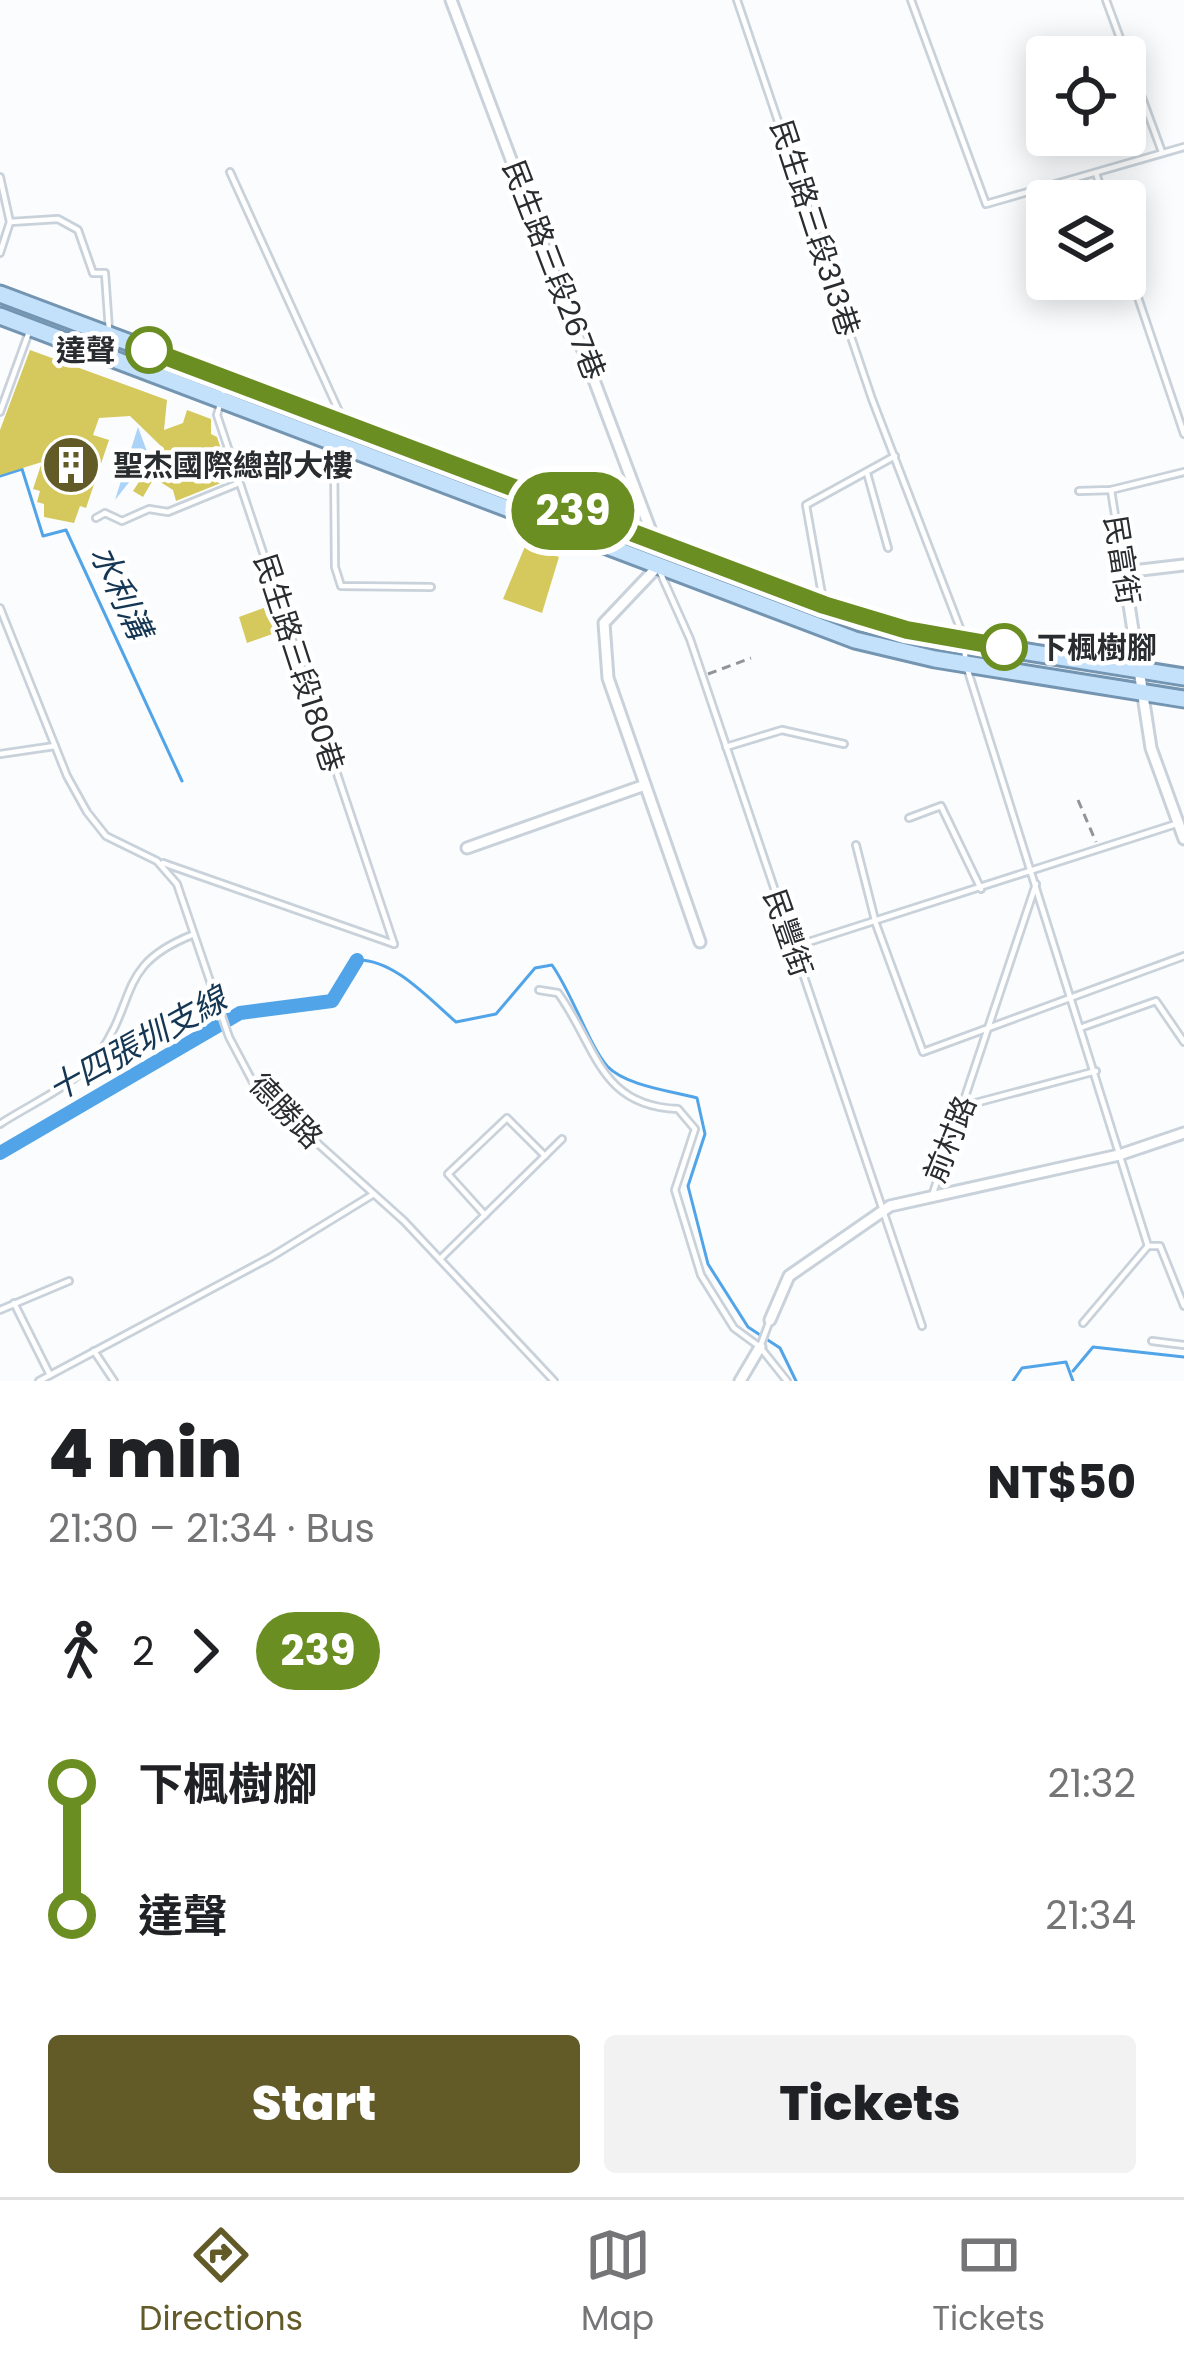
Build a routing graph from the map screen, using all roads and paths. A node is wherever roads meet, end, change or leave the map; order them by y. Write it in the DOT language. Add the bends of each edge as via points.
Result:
graph roads {
  1 [pos="451,0"];
  2 [pos="736,0"];
  3 [pos="911,0"];
  4 [pos="1106,0"];
  5 [pos="1184,147"];
  6 [pos="1162,153"];
  7 [pos="230,172"];
  8 [pos="1096,173"];
  9 [pos="0,177"];
  10 [pos="1098,180"];
  11 [pos="10,222"];
  12 [pos="0,253"];
  13 [pos="0,294"];
  14 [pos="1139,300"];
  15 [pos="0,316"];
  16 [pos="30,328"];
  17 [pos="110,336"];
  18 [pos="227,380"];
  19 [pos="220,400"];
  20 [pos="0,412"];
  21 [pos="345,425"];
  22 [pos="1184,434"];
  23 [pos="334,443"];
  24 [pos="895,456"];
  25 [pos="866,472"];
  26 [pos="1184,472"];
  27 [pos="239,483"];
  28 [pos="1111,490"];
  29 [pos="1079,491"];
  30 [pos="96,518"];
  31 [pos="655,542"];
  32 [pos="888,548"];
  33 [pos="1184,565"];
  34 [pos="658,566"];
  35 [pos="1124,572"];
  36 [pos="430,587"];
  37 [pos="824,605"];
  38 [pos="0,608"];
  39 [pos="965,641"];
  40 [pos="751,658"];
  41 [pos="965,664"];
  42 [pos="1139,668"];
  43 [pos="702,676"];
  44 [pos="1184,676"];
  45 [pos="1140,691"];
  46 [pos="1184,698"];
  47 [pos="844,744"];
  48 [pos="55,746"];
  49 [pos="726,747"];
  50 [pos="0,754"];
  51 [pos="645,785"];
  52 [pos="1078,800"];
  53 [pos="909,818"];
  54 [pos="1178,823"];
  55 [pos="1184,839"];
  56 [pos="856,844"];
  57 [pos="466,848"];
  58 [pos="1099,850"];
  59 [pos="158,861"];
  60 [pos="1032,872"];
  61 [pos="1036,884"];
  62 [pos="981,889"];
  63 [pos="876,925"];
  64 [pos="192,935"];
  65 [pos="700,943"];
  66 [pos="793,947"];
  67 [pos="1184,956"];
  68 [pos="539,990"];
  69 [pos="1070,999"];
  70 [pos="990,1028"];
  71 [pos="1081,1028"];
  72 [pos="1184,1042"];
  73 [pos="1096,1071"];
  74 [pos="964,1106"];
  75 [pos="0,1124"];
  76 [pos="1184,1133"];
  77 [pos="562,1139"];
  78 [pos="1119,1155"];
  79 [pos="544,1156"];
  80 [pos="933,1193"];
  81 [pos="372,1196"];
  82 [pos="882,1212"];
  83 [pos="485,1215"];
  84 [pos="1148,1246"];
  85 [pos="440,1259"];
  86 [pos="69,1281"];
  87 [pos="14,1303"];
  88 [pos="1184,1306"];
  89 [pos="0,1310"];
  90 [pos="770,1320"];
  91 [pos="1083,1323"];
  92 [pos="922,1326"];
  93 [pos="1152,1341"];
  94 [pos="1184,1345"];
  95 [pos="760,1347"];
  96 [pos="93,1350"];
  97 [pos="50,1375"];
  98 [pos="39,1381"];
  99 [pos="114,1381"];
  100 [pos="554,1381"];
  101 [pos="740,1381"];
  102 [pos="787,1381"];
  1 -- 31 [label="street, 民生路三段267巷"];
  2 -- 24 [label="lane, 民生路三段313巷"];
  3 -- 8 [label="lane" via="986,204"];
  4 -- 6 [label="lane"];
  5 -- 6 [label="lane"];
  6 -- 8 [label="lane"];
  7 -- 21 [label="lane"];
  8 -- 10 [label="lane"];
  9 -- 11 [label="lane"];
  11 -- 12 [label="lane"];
  11 -- 17 [label="lane" via="58,219 78,230 93,273 105,273"];
  13 -- 17 [label="main road"];
  14 -- 22 [label="lane"];
  15 -- 16 [label="main road"];
  16 -- 19 [label="main road"];
  16 -- 20 [label="lane"];
  17 -- 18 [label="main road"];
  18 -- 19 [label="lane, 民生路三段180巷"];
  18 -- 21 [label="main road"];
  19 -- 23 [label="main road"];
  19 -- 27 [label="lane, 民生路三段180巷" via="217,415"];
  21 -- 23 [label="lane"];
  21 -- 31 [label="main road"];
  23 -- 34 [label="main road"];
  23 -- 36 [label="lane" via="340,586"];
  24 -- 25 [label="lane"];
  24 -- 39 [label="lane, 民生路三段313巷"];
  25 -- 32 [label="lane"];
  25 -- 37 [label="lane" via="806,505"];
  26 -- 28 [label="lane"];
  27 -- 30 [label="lane" via="163,514"];
  27 -- 59 [label="lane, 民生路三段180巷" via="394,944"];
  28 -- 29 [label="lane"];
  28 -- 35 [label="lane, 民富街"];
  31 -- 34 [label="lane, 民豐街"];
  31 -- 37 [label="main road"];
  33 -- 35 [label="street"];
  34 -- 41 [label="main road" via="855,640"];
  34 -- 43 [label="lane, 民豐街"];
  34 -- 51 [label="street" via="604,623 608,678"];
  35 -- 42 [label="street, 民富街"];
  37 -- 39 [label="main road"];
  38 -- 48 [label="lane"];
  39 -- 41 [label="lane"];
  39 -- 42 [label="main road"];
  40 -- 43 [label="path"];
  41 -- 45 [label="main road"];
  41 -- 60 [label="lane"];
  42 -- 44 [label="main road"];
  42 -- 45 [label="street, 民富街"];
  43 -- 49 [label="lane, 民豐街"];
  45 -- 46 [label="main road"];
  45 -- 54 [label="street, 民富街"];
  47 -- 49 [label="lane" via="782,730"];
  48 -- 50 [label="lane"];
  48 -- 59 [label="lane" via="106,836"];
  49 -- 66 [label="lane, 民豐街"];
  51 -- 57 [label="street"];
  51 -- 65 [label="street"];
  52 -- 58 [label="path"];
  53 -- 62 [label="lane" via="941,806"];
  54 -- 55 [label="street, 民富街"];
  54 -- 58 [label="lane"];
  56 -- 63 [label="lane"];
  58 -- 60 [label="lane"];
  59 -- 64 [label="lane, 德勝路" via="177,884"];
  60 -- 61 [label="lane"];
  60 -- 62 [label="lane"];
  61 -- 69 [label="lane"];
  61 -- 70 [label="lane, 前村路"];
  62 -- 63 [label="lane"];
  63 -- 66 [label="lane"];
  63 -- 70 [label="lane" via="923,1052"];
  64 -- 75 [label="lane" via="142,965 99,1054"];
  64 -- 81 [label="lane, 德勝路" via="256,1088"];
  66 -- 82 [label="lane, 民豐街"];
  67 -- 69 [label="lane"];
  68 -- 95 [label="lane" via="558,993 607,1081 647,1108 679,1109 694,1129 675,1190 700,1275 734,1328"];
  69 -- 70 [label="lane"];
  69 -- 71 [label="lane"];
  70 -- 74 [label="lane, 前村路"];
  71 -- 72 [label="lane" via="1156,1001"];
  71 -- 73 [label="lane"];
  73 -- 74 [label="lane"];
  73 -- 78 [label="lane"];
  74 -- 80 [label="lane, 前村路"];
  76 -- 78 [label="street"];
  77 -- 79 [label="lane"];
  78 -- 80 [label="street"];
  78 -- 84 [label="lane"];
  79 -- 83 [label="lane"];
  79 -- 83 [label="lane" via="507,1118 448,1174"];
  80 -- 82 [label="street, 前村路"];
  81 -- 85 [label="lane, 德勝路"];
  81 -- 96 [label="lane"];
  82 -- 90 [label="street, 前村路" via="789,1276"];
  82 -- 92 [label="lane, 民豐街"];
  83 -- 85 [label="lane"];
  84 -- 88 [label="lane" via="1160,1246"];
  84 -- 91 [label="lane"];
  85 -- 100 [label="lane, 德勝路"];
  86 -- 87 [label="lane"];
  87 -- 89 [label="lane"];
  87 -- 97 [label="lane"];
  90 -- 95 [label="lane"];
  93 -- 94 [label="lane"];
  95 -- 101 [label="street"];
  95 -- 102 [label="lane"];
  96 -- 97 [label="lane"];
  96 -- 99 [label="lane"];
  97 -- 98 [label="lane"];
}
